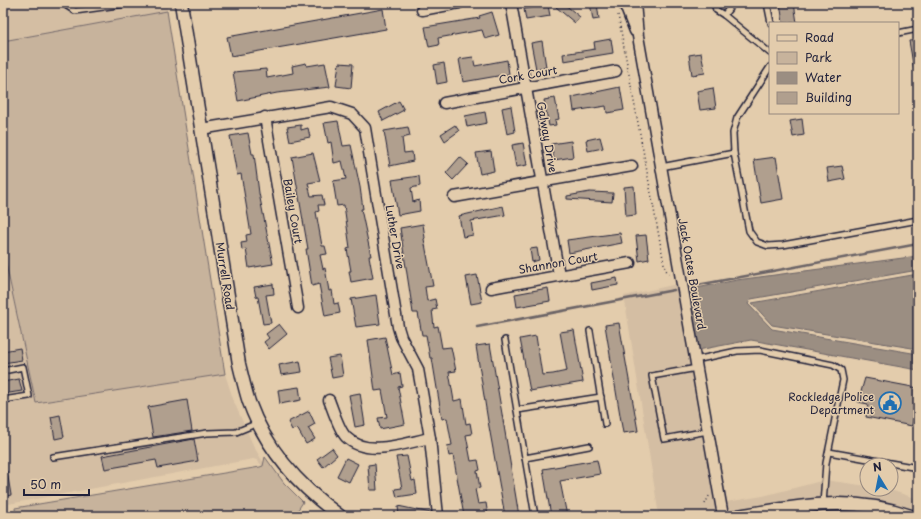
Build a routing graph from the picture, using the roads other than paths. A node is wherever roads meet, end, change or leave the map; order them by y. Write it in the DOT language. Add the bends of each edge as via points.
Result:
graph roads {
  1 [pos="132,3"];
  2 [pos="181,3"];
  3 [pos="459,3"];
  4 [pos="511,3"];
  5 [pos="635,3"];
  6 [pos="714,3"];
  7 [pos="731,3"];
  8 [pos="768,3"];
  9 [pos="67,6"];
  10 [pos="620,7"];
  11 [pos="422,10"];
  12 [pos="724,15"];
  13 [pos="771,22"];
  14 [pos="918,29"];
  15 [pos="899,33"];
  16 [pos="638,36"];
  17 [pos="769,52"];
  18 [pos="769,69"];
  19 [pos="616,71"];
  20 [pos="526,88"];
  21 [pos="444,103"];
  22 [pos="265,117"];
  23 [pos="201,129"];
  24 [pos="734,153"];
  25 [pos="632,166"];
  26 [pos="661,167"];
  27 [pos="542,182"];
  28 [pos="454,197"];
  29 [pos="918,220"];
  30 [pos="630,263"];
  31 [pos="559,275"];
  32 [pos="491,288"];
  33 [pos="298,308"];
  34 [pos="590,331"];
  35 [pos="505,340"];
  36 [pos="696,364"];
  37 [pos="3,371"];
  38 [pos="601,397"];
  39 [pos="3,400"];
  40 [pos="329,400"];
  41 [pos="517,410"];
  42 [pos="258,422"];
  43 [pos="605,424"];
  44 [pos="708,431"];
  45 [pos="430,438"];
  46 [pos="589,446"];
  47 [pos="829,452"];
  48 [pos="918,454"];
  49 [pos="53,457"];
  50 [pos="525,458"];
  51 [pos="917,468"];
  52 [pos="823,504"];
  53 [pos="892,513"];
  54 [pos="340,516"];
  55 [pos="438,516"];
  56 [pos="535,516"];
  57 [pos="723,516"];
  58 [pos="738,516"];
  59 [pos="911,516"];
  1 -- 9 [label="lane" via="75,11"];
  2 -- 23 [label="street, Murrell Road"];
  3 -- 11 [label="street"];
  4 -- 20 [label="street, Galway Drive"];
  5 -- 16 [label="street, Jack Oates Boulevard"];
  6 -- 12 [label="lane" via="716,10"];
  7 -- 12 [label="lane"];
  8 -- 13 [label="lane"];
  10 -- 16 [label="street, Jack Oates Boulevard"];
  12 -- 17 [label="lane"];
  14 -- 15 [label="lane"];
  16 -- 26 [label="street, Jack Oates Boulevard"];
  18 -- 24 [label="lane" via="737,118 733,133"];
  19 -- 20 [label="street, Cork Court"];
  20 -- 21 [label="street, Cork Court"];
  20 -- 27 [label="street, Galway Drive"];
  22 -- 23 [label="street, Luther Drive"];
  22 -- 33 [label="street, Bailey Court"];
  22 -- 45 [label="street, Luther Drive" via="331,107 352,114 365,128 398,327 418,369"];
  23 -- 42 [label="street, Murrell Road" via="239,364 249,402"];
  24 -- 26 [label="lane"];
  24 -- 29 [label="lane" via="749,231 758,242 768,246"];
  25 -- 27 [label="street"];
  26 -- 36 [label="street, Jack Oates Boulevard"];
  27 -- 28 [label="street"];
  27 -- 31 [label="street, Galway Drive"];
  30 -- 31 [label="street, Shannon Court"];
  31 -- 32 [label="street, Shannon Court"];
  34 -- 38 [label="lane"];
  35 -- 41 [label="lane"];
  36 -- 44 [label="street, Jack Oates Boulevard"];
  36 -- 44 [label="lane" via="652,376 664,439"];
  36 -- 47 [label="lane" via="737,351 760,350 833,365 841,370 843,380"];
  37 -- 39 [label="lane" via="23,367 29,396"];
  38 -- 41 [label="lane"];
  38 -- 43 [label="lane"];
  40 -- 45 [label="street" via="345,437 357,445 374,449"];
  41 -- 50 [label="lane"];
  42 -- 49 [label="lane" via="236,432 207,433"];
  42 -- 54 [label="street, Murrell Road" via="266,439 291,473 321,502"];
  44 -- 57 [label="street, Jack Oates Boulevard"];
  45 -- 55 [label="street, Luther Drive"];
  46 -- 50 [label="lane"];
  47 -- 51 [label="lane"];
  47 -- 52 [label="lane"];
  48 -- 51 [label="lane"];
  50 -- 56 [label="lane"];
  52 -- 53 [label="street" via="852,503"];
  52 -- 58 [label="street"];
  53 -- 59 [label="street"];
}
